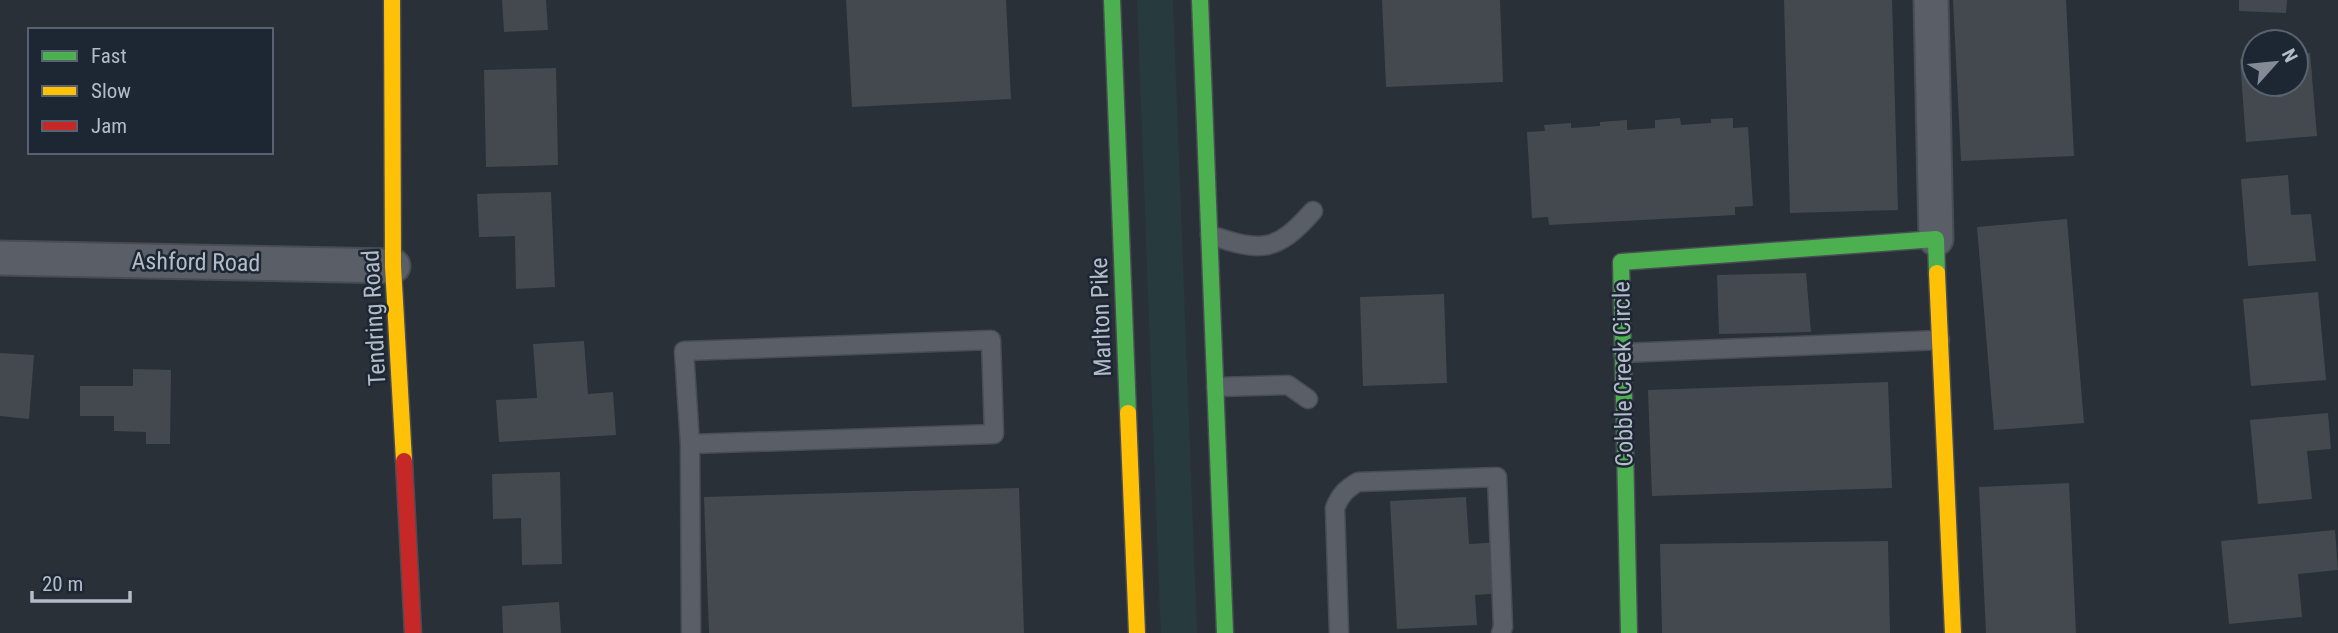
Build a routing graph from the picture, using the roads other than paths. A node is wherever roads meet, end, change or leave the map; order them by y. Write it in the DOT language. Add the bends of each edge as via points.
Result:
graph roads {
  1 [pos="392,0"];
  2 [pos="1112,0"];
  3 [pos="1200,0"];
  4 [pos="1931,0"];
  5 [pos="1313,211"];
  6 [pos="1210,235"];
  7 [pos="1936,239"];
  8 [pos="0,258"];
  9 [pos="393,267"];
  10 [pos="1940,340"];
  11 [pos="1623,353"];
  12 [pos="1216,387"];
  13 [pos="1308,399"];
  14 [pos="690,444"];
  15 [pos="413,633"];
  16 [pos="691,633"];
  17 [pos="1137,633"];
  18 [pos="1225,633"];
  19 [pos="1339,633"];
  20 [pos="1501,633"];
  21 [pos="1629,633"];
  22 [pos="1953,633"];
  1 -- 9 [label="main road, Tendring Road"];
  2 -- 17 [label="main road, Marlton Pike"];
  3 -- 6 [label="main road"];
  4 -- 7 [label="street"];
  5 -- 6 [label="lane" via="1294,232 1266,246"];
  6 -- 12 [label="main road"];
  7 -- 10 [label="main road"];
  7 -- 11 [label="main road, Cobble Creek Circle" via="1621,262"];
  8 -- 9 [label="street, Ashford Road"];
  9 -- 15 [label="main road, Tendring Road"];
  10 -- 11 [label="lane"];
  10 -- 22 [label="main road"];
  11 -- 21 [label="main road, Cobble Creek Circle"];
  12 -- 13 [label="lane" via="1288,385"];
  12 -- 18 [label="main road"];
  14 -- 14 [label="lane" via="684,351 991,340 994,434"];
  14 -- 16 [label="lane"];
  19 -- 20 [label="lane" via="1335,508 1348,488 1359,482 1497,477"];
}
